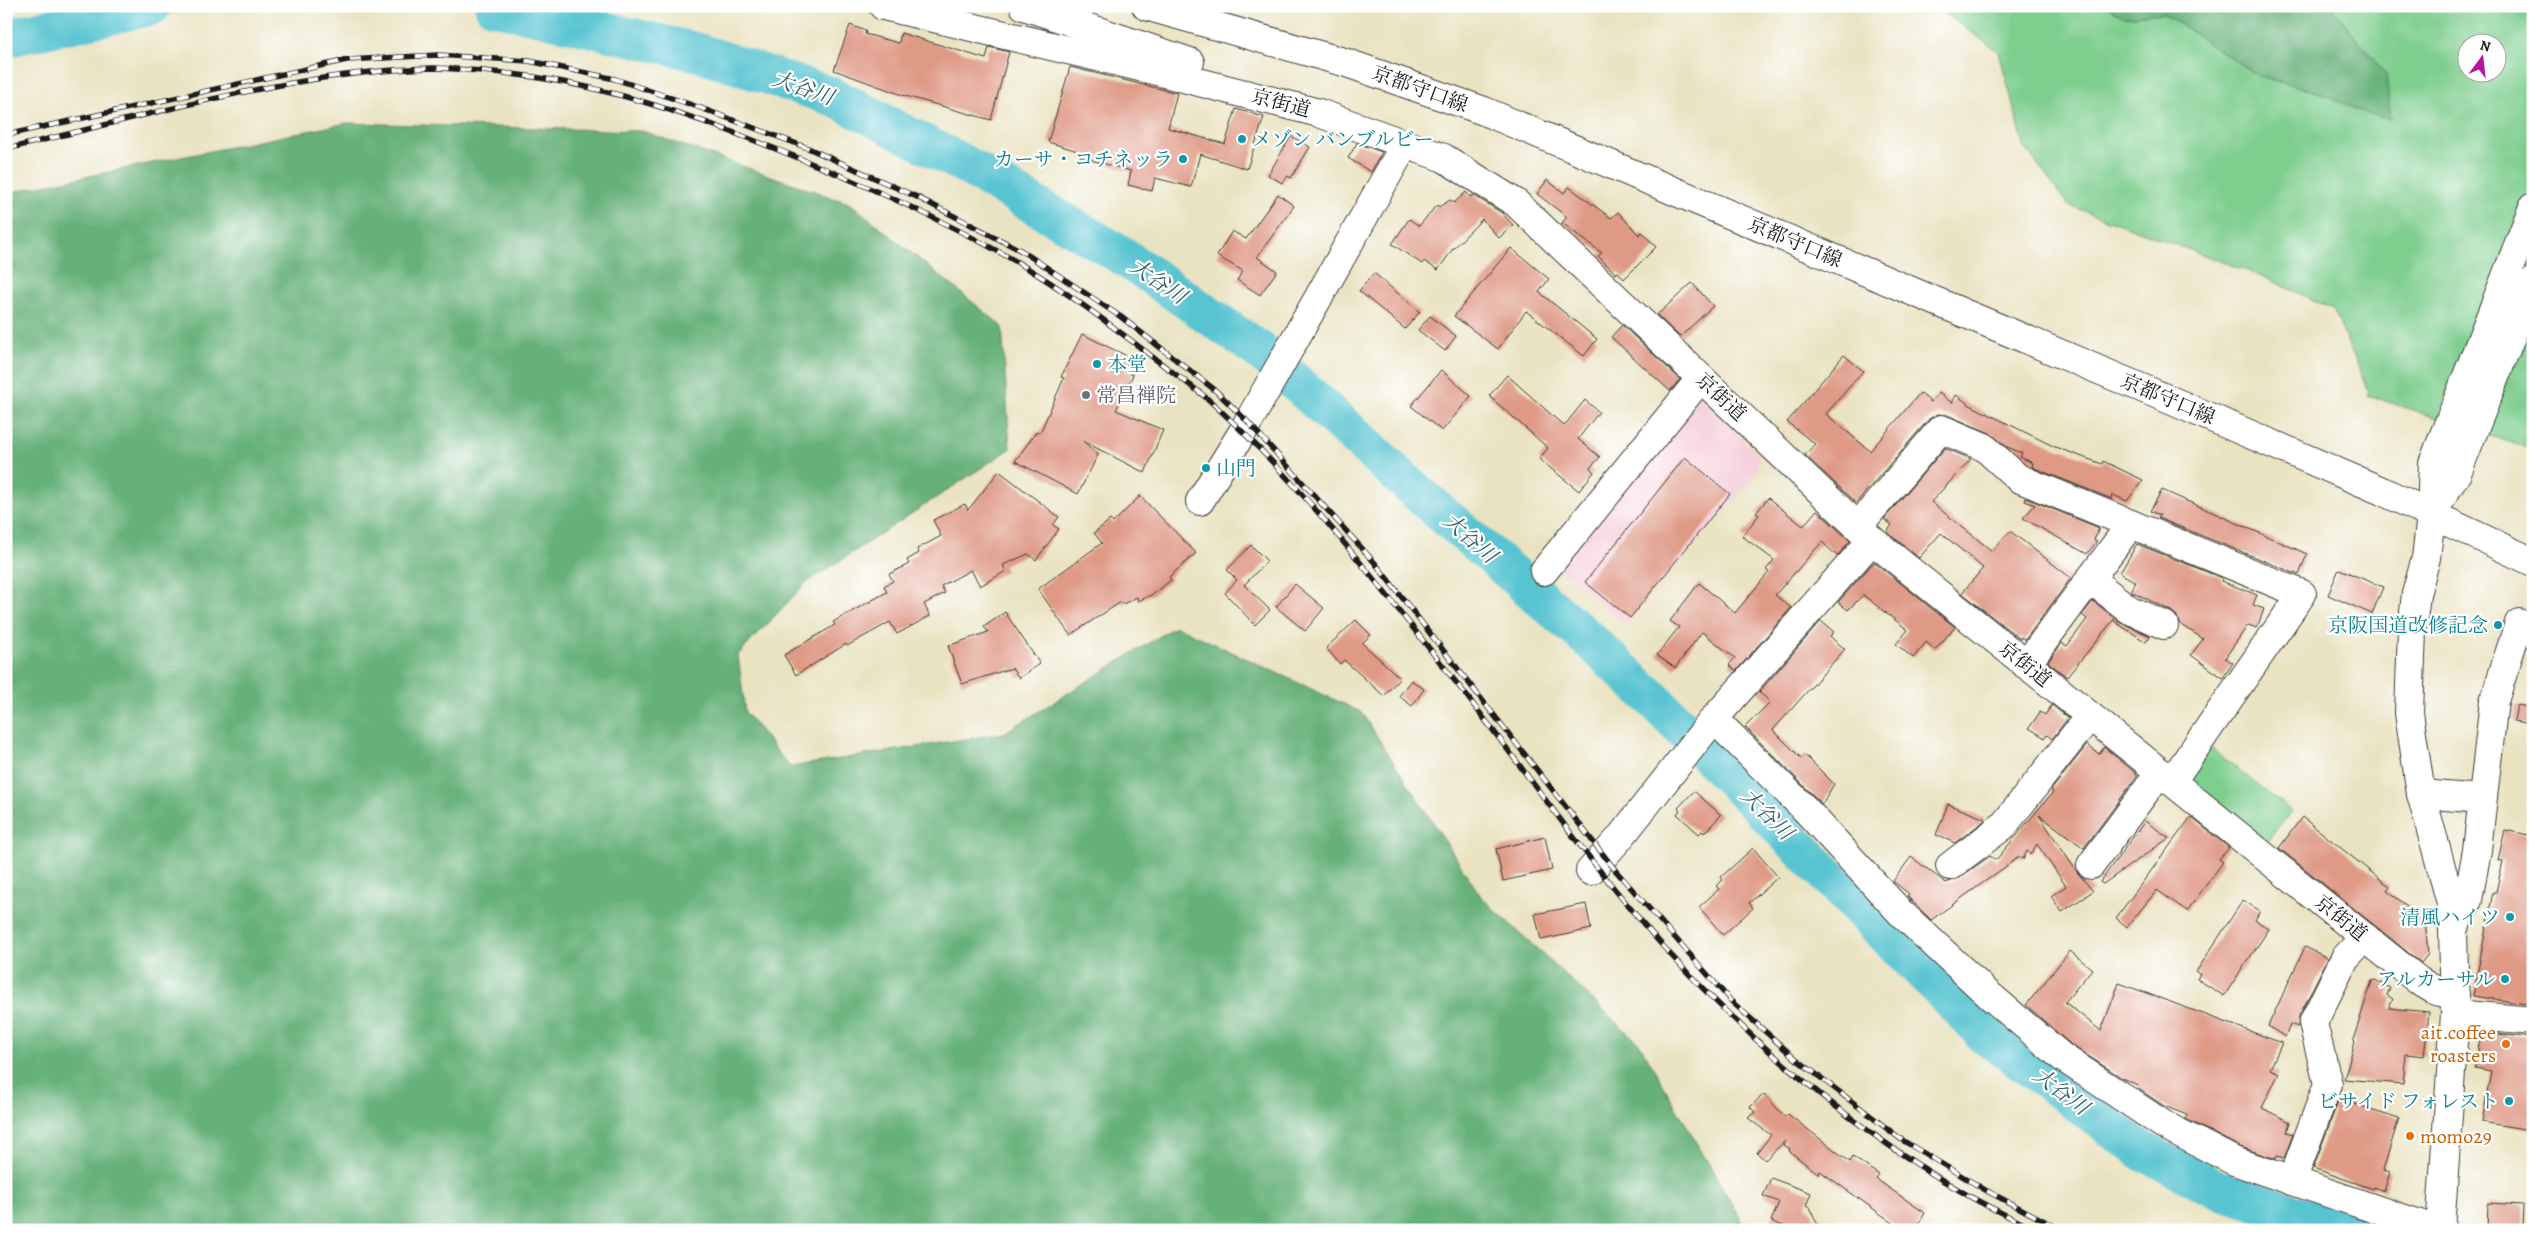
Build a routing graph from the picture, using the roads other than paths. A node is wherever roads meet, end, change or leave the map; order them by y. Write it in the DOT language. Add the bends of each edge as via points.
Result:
graph roads {
  1 [pos="882,6"];
  2 [pos="1024,6"];
  3 [pos="1146,6"];
  4 [pos="1319,113"];
  5 [pos="1405,144"];
  6 [pos="2533,207"];
  7 [pos="2533,281"];
  8 [pos="1701,378"];
  9 [pos="1200,501"];
  10 [pos="2431,515"];
  11 [pos="2131,524"];
  12 [pos="1865,533"];
  13 [pos="2533,562"];
  14 [pos="1544,571"];
  15 [pos="2090,580"];
  16 [pos="2519,624"];
  17 [pos="2164,625"];
  18 [pos="2026,665"];
  19 [pos="2089,717"];
  20 [pos="1713,720"];
  21 [pos="2166,776"];
  22 [pos="2421,794"];
  23 [pos="2482,799"];
  24 [pos="2091,865"];
  25 [pos="1950,866"];
  26 [pos="1590,870"];
  27 [pos="2454,929"];
  28 [pos="2365,937"];
  29 [pos="2455,1004"];
  30 [pos="2533,1022"];
  31 [pos="2292,1181"];
  32 [pos="2439,1230"];
  1 -- 4 [label="street, 京街道"];
  2 -- 4 [label="street" via="1223,73"];
  3 -- 10 [label="street, 京都守口線" via="1348,63 1484,111 2147,390"];
  4 -- 5 [label="street, 京街道"];
  5 -- 8 [label="street, 京街道" via="1444,158 1516,203"];
  5 -- 9 [label="street" via="1296,339"];
  6 -- 10 [label="street" via="2433,463"];
  7 -- 10 [label="street" via="2457,473"];
  8 -- 12 [label="street, 京街道"];
  8 -- 14 [label="street"];
  10 -- 13 [label="street, 京都守口線"];
  10 -- 22 [label="street" via="2426,558 2416,594 2409,671 2409,713"];
  11 -- 12 [label="street" via="2018,478 1984,447 1941,429"];
  11 -- 15 [label="street"];
  11 -- 21 [label="street" via="2302,594"];
  12 -- 18 [label="street, 京街道"];
  12 -- 20 [label="street"];
  15 -- 17 [label="street" via="2130,610"];
  15 -- 18 [label="street"];
  16 -- 23 [label="street" via="2494,701"];
  18 -- 19 [label="street, 京街道"];
  19 -- 21 [label="street, 京街道"];
  19 -- 25 [label="street" via="2003,826"];
  20 -- 26 [label="street" via="1619,839"];
  20 -- 31 [label="street" via="1811,816 1901,913 2062,1057 2164,1125 2234,1161"];
  21 -- 24 [label="street"];
  21 -- 28 [label="street, 京街道"];
  22 -- 23 [label="street"];
  22 -- 27 [label="street" via="2451,903"];
  23 -- 27 [label="street" via="2468,900"];
  27 -- 29 [label="street"];
  28 -- 29 [label="street, 京街道" via="2419,982"];
  28 -- 31 [label="street" via="2345,958 2313,1023 2328,1084"];
  29 -- 30 [label="street, 京街道"];
  29 -- 32 [label="street"];
  31 -- 32 [label="street"];
}
